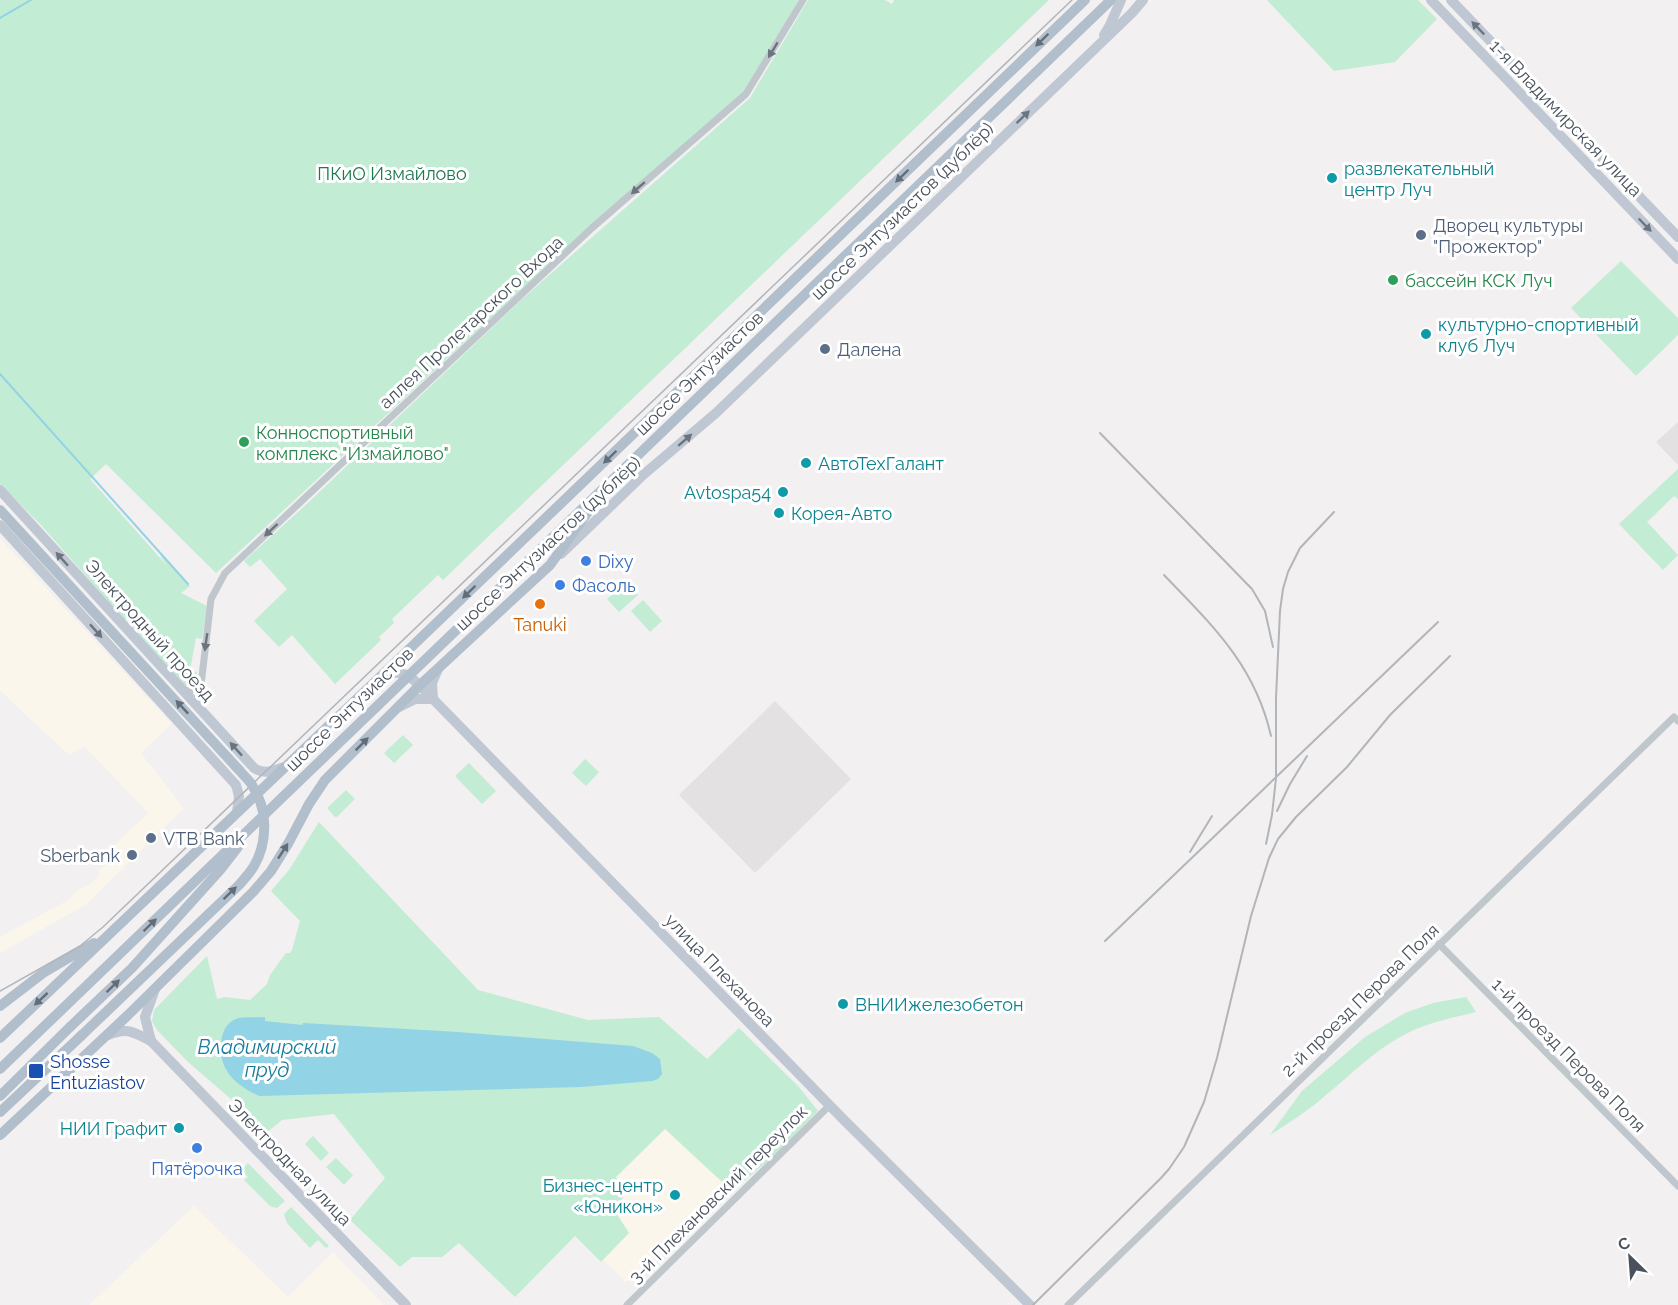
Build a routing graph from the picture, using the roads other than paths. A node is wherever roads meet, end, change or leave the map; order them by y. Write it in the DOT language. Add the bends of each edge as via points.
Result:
graph roads {
  1 [pos="803,0"];
  2 [pos="1084,0"];
  3 [pos="1111,0"];
  4 [pos="1120,0"];
  5 [pos="1143,0"];
  6 [pos="1431,0"];
  7 [pos="1451,0"];
  8 [pos="1096,48"];
  9 [pos="1678,237"];
  10 [pos="1678,259"];
  11 [pos="605,486"];
  12 [pos="0,490"];
  13 [pos="0,508"];
  14 [pos="0,525"];
  15 [pos="550,565"];
  16 [pos="94,595"];
  17 [pos="77,610"];
  18 [pos="435,672"];
  19 [pos="382,676"];
  20 [pos="408,676"];
  21 [pos="419,686"];
  22 [pos="180,688"];
  23 [pos="433,699"];
  24 [pos="398,707"];
  25 [pos="1676,719"];
  26 [pos="284,767"];
  27 [pos="237,812"];
  28 [pos="258,820"];
  29 [pos="114,930"];
  30 [pos="1439,945"];
  31 [pos="155,989"];
  32 [pos="3,1005"];
  33 [pos="106,1037"];
  34 [pos="0,1038"];
  35 [pos="151,1041"];
  36 [pos="0,1069"];
  37 [pos="0,1096"];
  38 [pos="830,1105"];
  39 [pos="0,1112"];
  40 [pos="13,1122"];
  41 [pos="0,1130"];
  42 [pos="0,1135"];
  43 [pos="1678,1186"];
  44 [pos="406,1305"];
  45 [pos="627,1305"];
  46 [pos="1030,1305"];
  47 [pos="1068,1305"];
  1 -- 22 [label="street, аллея Пролетарского Входа, one-way" via="746,94 592,228 225,573 212,598 201,686 189,691"];
  2 -- 19 [label="main road, шоссе Энтузиастов, one-way"];
  3 -- 11 [label="main road, шоссе Энтузиастов"];
  4 -- 8 [label="main road"];
  5 -- 8 [label="main road, шоссе Энтузиастов (дублёр)"];
  6 -- 10 [label="main road, 1-я Владимирская улица, one-way"];
  9 -- 7 [label="main road, 1-я Владимирская улица, one-way"];
  15 -- 8 [label="main road, шоссе Энтузиастов (дублёр), one-way" via="717,413"];
  11 -- 15 [label="main road"];
  11 -- 20 [label="main road, шоссе Энтузиастов"];
  12 -- 13 [label="main road" via="4,499"];
  16 -- 12 [label="main road, Электродный проезд, one-way"];
  39 -- 13 [label="main road, one-way, bridge" via="239,885 254,867 265,826 253,786"];
  14 -- 17 [label="main road"];
  15 -- 18 [label="main road, шоссе Энтузиастов (дублёр)"];
  16 -- 17 [label="main road" via="84,592 79,596"];
  16 -- 22 [label="main road, Электродный проезд"];
  17 -- 27 [label="main road, one-way" via="236,785"];
  18 -- 20 [label="main road"];
  18 -- 21 [label="main road, шоссе Энтузиастов (дублёр)"];
  18 -- 23 [label="main road"];
  19 -- 20 [label="main road" via="395,672"];
  19 -- 26 [label="main road, шоссе Энтузиастов"];
  20 -- 21 [label="main road, улица Плеханова"];
  20 -- 28 [label="main road, шоссе Энтузиастов"];
  21 -- 23 [label="main road, улица Плеханова"];
  21 -- 24 [label="main road, шоссе Энтузиастов (дублёр)"];
  26 -- 22 [label="main road, Электродный проезд, one-way" via="264,772 254,768"];
  23 -- 24 [label="main road" via="415,699"];
  23 -- 38 [label="main road, улица Плеханова"];
  31 -- 24 [label="main road, шоссе Энтузиастов (дублёр), one-way" via="259,885 326,780"];
  25 -- 30 [label="street, 2-й проезд Перова Поля"];
  26 -- 27 [label="main road, шоссе Энтузиастов"];
  27 -- 29 [label="main road, шоссе Энтузиастов"];
  36 -- 28 [label="main road, шоссе Энтузиастов, one-way"];
  37 -- 28 [label="main road, one-way, bridge" via="132,968 221,869"];
  29 -- 32 [label="main road" via="43,973"];
  29 -- 34 [label="main road, шоссе Энтузиастов, one-way"];
  30 -- 43 [label="street, 1-й проезд Перова Поля"];
  30 -- 47 [label="street, 2-й проезд Перова Поля"];
  31 -- 33 [label="main road, шоссе Энтузиастов (дублёр)"];
  31 -- 35 [label="main road" via="144,1017"];
  33 -- 35 [label="main road, Электродная улица" via="126,1030"];
  33 -- 40 [label="main road, шоссе Энтузиастов (дублёр)"];
  35 -- 44 [label="main road, Электродная улица"];
  38 -- 45 [label="street, 3-й Плехановский переулок"];
  38 -- 46 [label="main road, улица Плеханова"];
  40 -- 41 [label="main road, шоссе Энтузиастов (дублёр)"];
  40 -- 42 [label="main road"];
}
